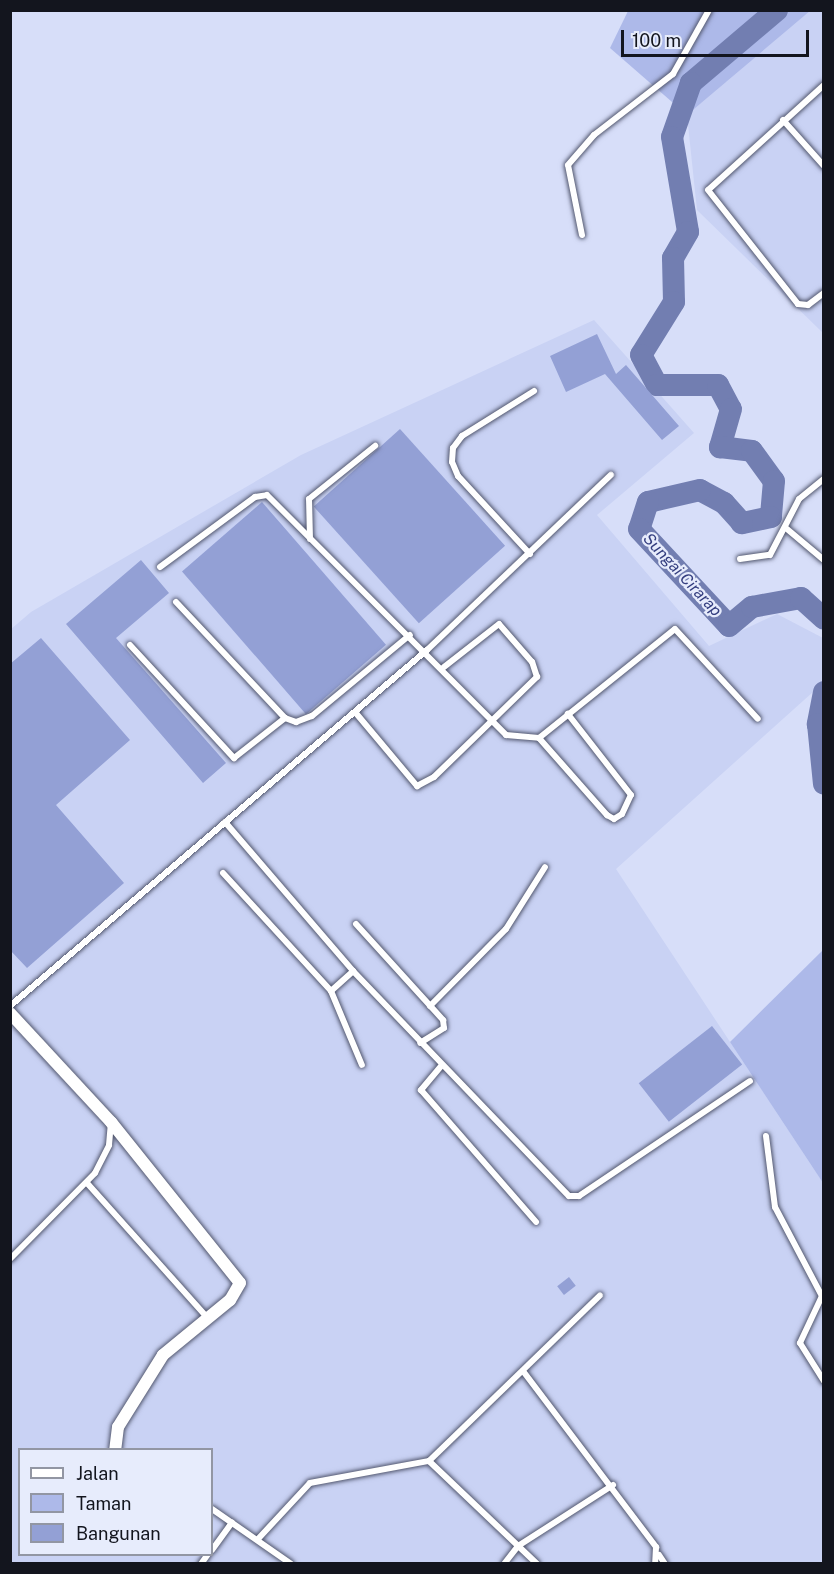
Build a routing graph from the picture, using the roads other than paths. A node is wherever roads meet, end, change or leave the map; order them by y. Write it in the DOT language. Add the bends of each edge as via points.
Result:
graph roads {
  1 [pos="709,10"];
  2 [pos="824,85"];
  3 [pos="783,120"];
  4 [pos="824,166"];
  5 [pos="582,235"];
  6 [pos="824,293"];
  7 [pos="534,391"];
  8 [pos="375,446"];
  9 [pos="610,475"];
  10 [pos="824,479"];
  11 [pos="787,529"];
  12 [pos="310,539"];
  13 [pos="530,554"];
  14 [pos="740,559"];
  15 [pos="824,560"];
  16 [pos="160,567"];
  17 [pos="176,602"];
  18 [pos="410,635"];
  19 [pos="130,645"];
  20 [pos="427,650"];
  21 [pos="444,667"];
  22 [pos="354,712"];
  23 [pos="568,714"];
  24 [pos="285,718"];
  25 [pos="758,719"];
  26 [pos="492,724"];
  27 [pos="539,738"];
  28 [pos="225,822"];
  29 [pos="545,867"];
  30 [pos="223,873"];
  31 [pos="356,924"];
  32 [pos="353,970"];
  33 [pos="331,991"];
  34 [pos="10,1006"];
  35 [pos="430,1006"];
  36 [pos="10,1013"];
  37 [pos="420,1043"];
  38 [pos="362,1065"];
  39 [pos="442,1065"];
  40 [pos="750,1081"];
  41 [pos="111,1122"];
  42 [pos="766,1136"];
  43 [pos="87,1183"];
  44 [pos="536,1222"];
  45 [pos="10,1259"];
  46 [pos="600,1295"];
  47 [pos="207,1317"];
  48 [pos="523,1371"];
  49 [pos="824,1381"];
  50 [pos="115,1448"];
  51 [pos="429,1461"];
  52 [pos="613,1485"];
  53 [pos="213,1510"];
  54 [pos="232,1522"];
  55 [pos="258,1539"];
  56 [pos="518,1546"];
  57 [pos="213,1549"];
  58 [pos="659,1555"];
  59 [pos="291,1563"];
  60 [pos="504,1563"];
  61 [pos="537,1563"];
  62 [pos="654,1563"];
  63 [pos="665,1563"];
  1 -- 5 [label="lane" via="673,74 579,148 568,165"];
  2 -- 3 [label="lane"];
  3 -- 4 [label="lane"];
  3 -- 6 [label="lane" via="713,180 711,200 798,304 808,305"];
  7 -- 13 [label="lane" via="462,436 453,448 452,462 458,477"];
  8 -- 12 [label="lane" via="309,499"];
  9 -- 13 [label="lane"];
  10 -- 11 [label="lane" via="799,499"];
  11 -- 14 [label="lane" via="770,555"];
  11 -- 15 [label="lane"];
  12 -- 16 [label="lane" via="261,494"];
  12 -- 18 [label="lane"];
  13 -- 20 [label="lane"];
  17 -- 24 [label="lane"];
  18 -- 20 [label="lane"];
  18 -- 24 [label="lane" via="312,716 296,722"];
  19 -- 24 [label="lane" via="234,758"];
  20 -- 21 [label="lane"];
  20 -- 22 [label="lane"];
  21 -- 26 [label="lane"];
  21 -- 26 [label="lane" via="489,628 503,626 537,677"];
  22 -- 26 [label="lane" via="417,786 434,777"];
  22 -- 28 [label="lane"];
  23 -- 25 [label="lane" via="675,629"];
  23 -- 27 [label="lane"];
  23 -- 27 [label="lane" via="631,795 622,814 614,819 607,815"];
  26 -- 27 [label="lane" via="513,737"];
  28 -- 32 [label="lane"];
  28 -- 34 [label="lane"];
  29 -- 35 [label="lane" via="506,929"];
  30 -- 33 [label="lane"];
  31 -- 35 [label="lane"];
  32 -- 33 [label="lane"];
  32 -- 37 [label="lane"];
  33 -- 38 [label="lane"];
  35 -- 37 [label="lane" via="445,1025"];
  36 -- 41 [label="street"];
  37 -- 39 [label="lane"];
  39 -- 40 [label="lane" via="569,1196 579,1196"];
  39 -- 44 [label="lane" via="421,1090"];
  41 -- 43 [label="lane" via="109,1145"];
  41 -- 47 [label="street" via="237,1276 237,1291"];
  42 -- 49 [label="lane" via="775,1207 822,1296 800,1343"];
  43 -- 45 [label="lane"];
  43 -- 47 [label="lane"];
  46 -- 48 [label="lane"];
  47 -- 50 [label="street" via="163,1355 118,1427"];
  48 -- 51 [label="lane"];
  48 -- 52 [label="lane"];
  51 -- 55 [label="lane" via="310,1482"];
  51 -- 56 [label="lane"];
  52 -- 56 [label="lane"];
  52 -- 58 [label="lane"];
  53 -- 54 [label="lane"];
  54 -- 55 [label="lane"];
  54 -- 57 [label="lane"];
  55 -- 59 [label="lane"];
  56 -- 60 [label="lane"];
  56 -- 61 [label="lane"];
  58 -- 62 [label="lane"];
  58 -- 63 [label="lane"];
}
